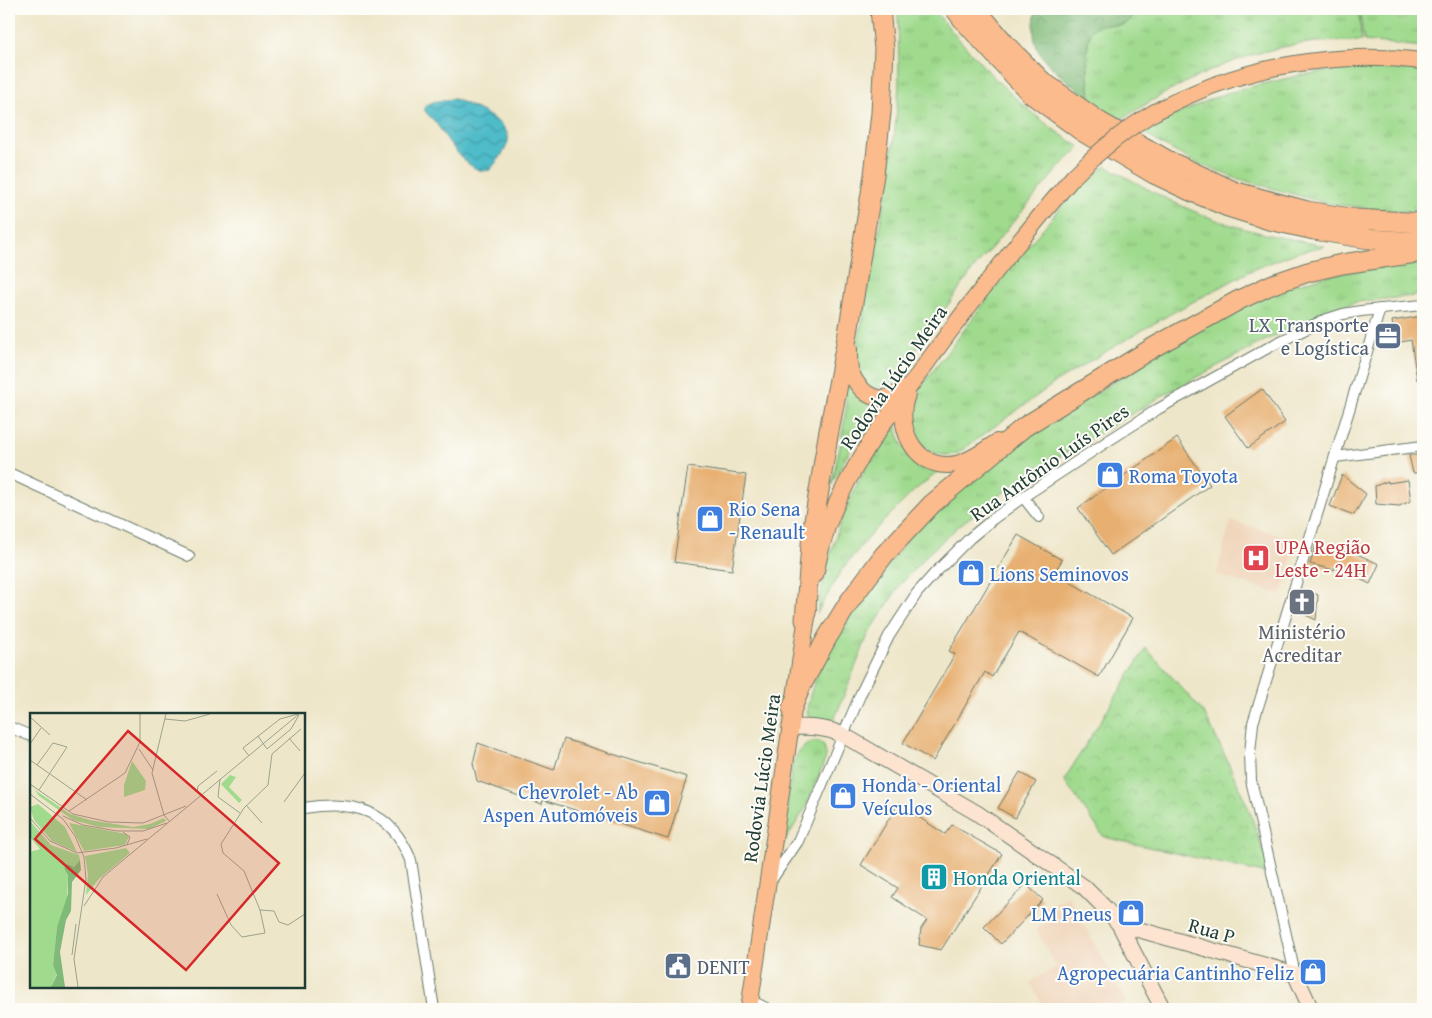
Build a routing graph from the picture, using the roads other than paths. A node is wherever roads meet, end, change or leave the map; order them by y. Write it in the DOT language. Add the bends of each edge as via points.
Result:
graph roads {
  1 [pos="880,9"];
  2 [pos="956,9"];
  3 [pos="976,9"];
  4 [pos="1423,61"];
  5 [pos="1423,223"];
  6 [pos="1423,241"];
  7 [pos="1423,252"];
  8 [pos="1423,304"];
  9 [pos="1380,309"];
  10 [pos="848,333"];
  11 [pos="910,386"];
  12 [pos="1024,427"];
  13 [pos="1423,446"];
  14 [pos="1334,457"];
  15 [pos="9,473"];
  16 [pos="1023,497"];
  17 [pos="1039,517"];
  18 [pos="189,556"];
  19 [pos="805,620"];
  20 [pos="792,708"];
  21 [pos="9,727"];
  22 [pos="790,727"];
  23 [pos="843,735"];
  24 [pos="30,736"];
  25 [pos="305,808"];
  26 [pos="766,887"];
  27 [pos="1118,924"];
  28 [pos="1295,974"];
  29 [pos="750,1005"];
  30 [pos="434,1009"];
  31 [pos="768,1009"];
  32 [pos="1163,1009"];
  33 [pos="1311,1009"];
  1 -- 10 [label="highway" via="884,49 881,113"];
  2 -- 6 [label="highway" via="1030,93 1083,132 1154,174 1228,207 1269,220 1369,239"];
  3 -- 5 [label="highway" via="1042,81 1100,122 1167,160 1236,192 1307,211 1356,219"];
  4 -- 11 [label="main road, Rodovia Lúcio Meira, bridge" via="1362,58 1298,63 1230,80 1188,96 1138,122 1074,176 1018,243"];
  7 -- 12 [label="highway" via="1342,264 1274,284 1154,347"];
  8 -- 9 [label="street, Rua Antônio Luís Pires"];
  9 -- 14 [label="street"];
  9 -- 16 [label="street, Rua Antônio Luís Pires" via="1324,320 1275,344 1158,410"];
  10 -- 11 [label="main road" via="849,361 858,386 878,398 894,395"];
  10 -- 19 [label="highway" via="812,533"];
  11 -- 12 [label="main road" via="902,410 905,431 919,453 937,464 957,464"];
  11 -- 19 [label="main road, Rodovia Lúcio Meira" via="849,477 827,528"];
  12 -- 20 [label="highway" via="932,504 884,555 826,638"];
  13 -- 14 [label="street"];
  14 -- 28 [label="street" via="1262,694 1250,753 1251,780"];
  15 -- 18 [label="street"];
  16 -- 17 [label="street"];
  16 -- 23 [label="street, Rua Antônio Luís Pires" via="953,554 917,593 874,664"];
  19 -- 20 [label="main road, Rodovia Lúcio Meira"];
  20 -- 22 [label="main road, Rodovia Lúcio Meira"];
  21 -- 24 [label="street"];
  22 -- 23 [label="street" via="813,727"];
  22 -- 26 [label="main road, Rodovia Lúcio Meira"];
  23 -- 26 [label="street, Rua Antônio Luís Pires" via="798,841"];
  23 -- 27 [label="street" via="977,813 1084,887"];
  25 -- 30 [label="street" via="334,806 366,811 390,825 406,846 411,860"];
  26 -- 29 [label="main road, Rodovia Lúcio Meira"];
  27 -- 28 [label="street, Rua P"];
  27 -- 32 [label="street"];
  28 -- 33 [label="street"];
  29 -- 31 [label="street"];
}
